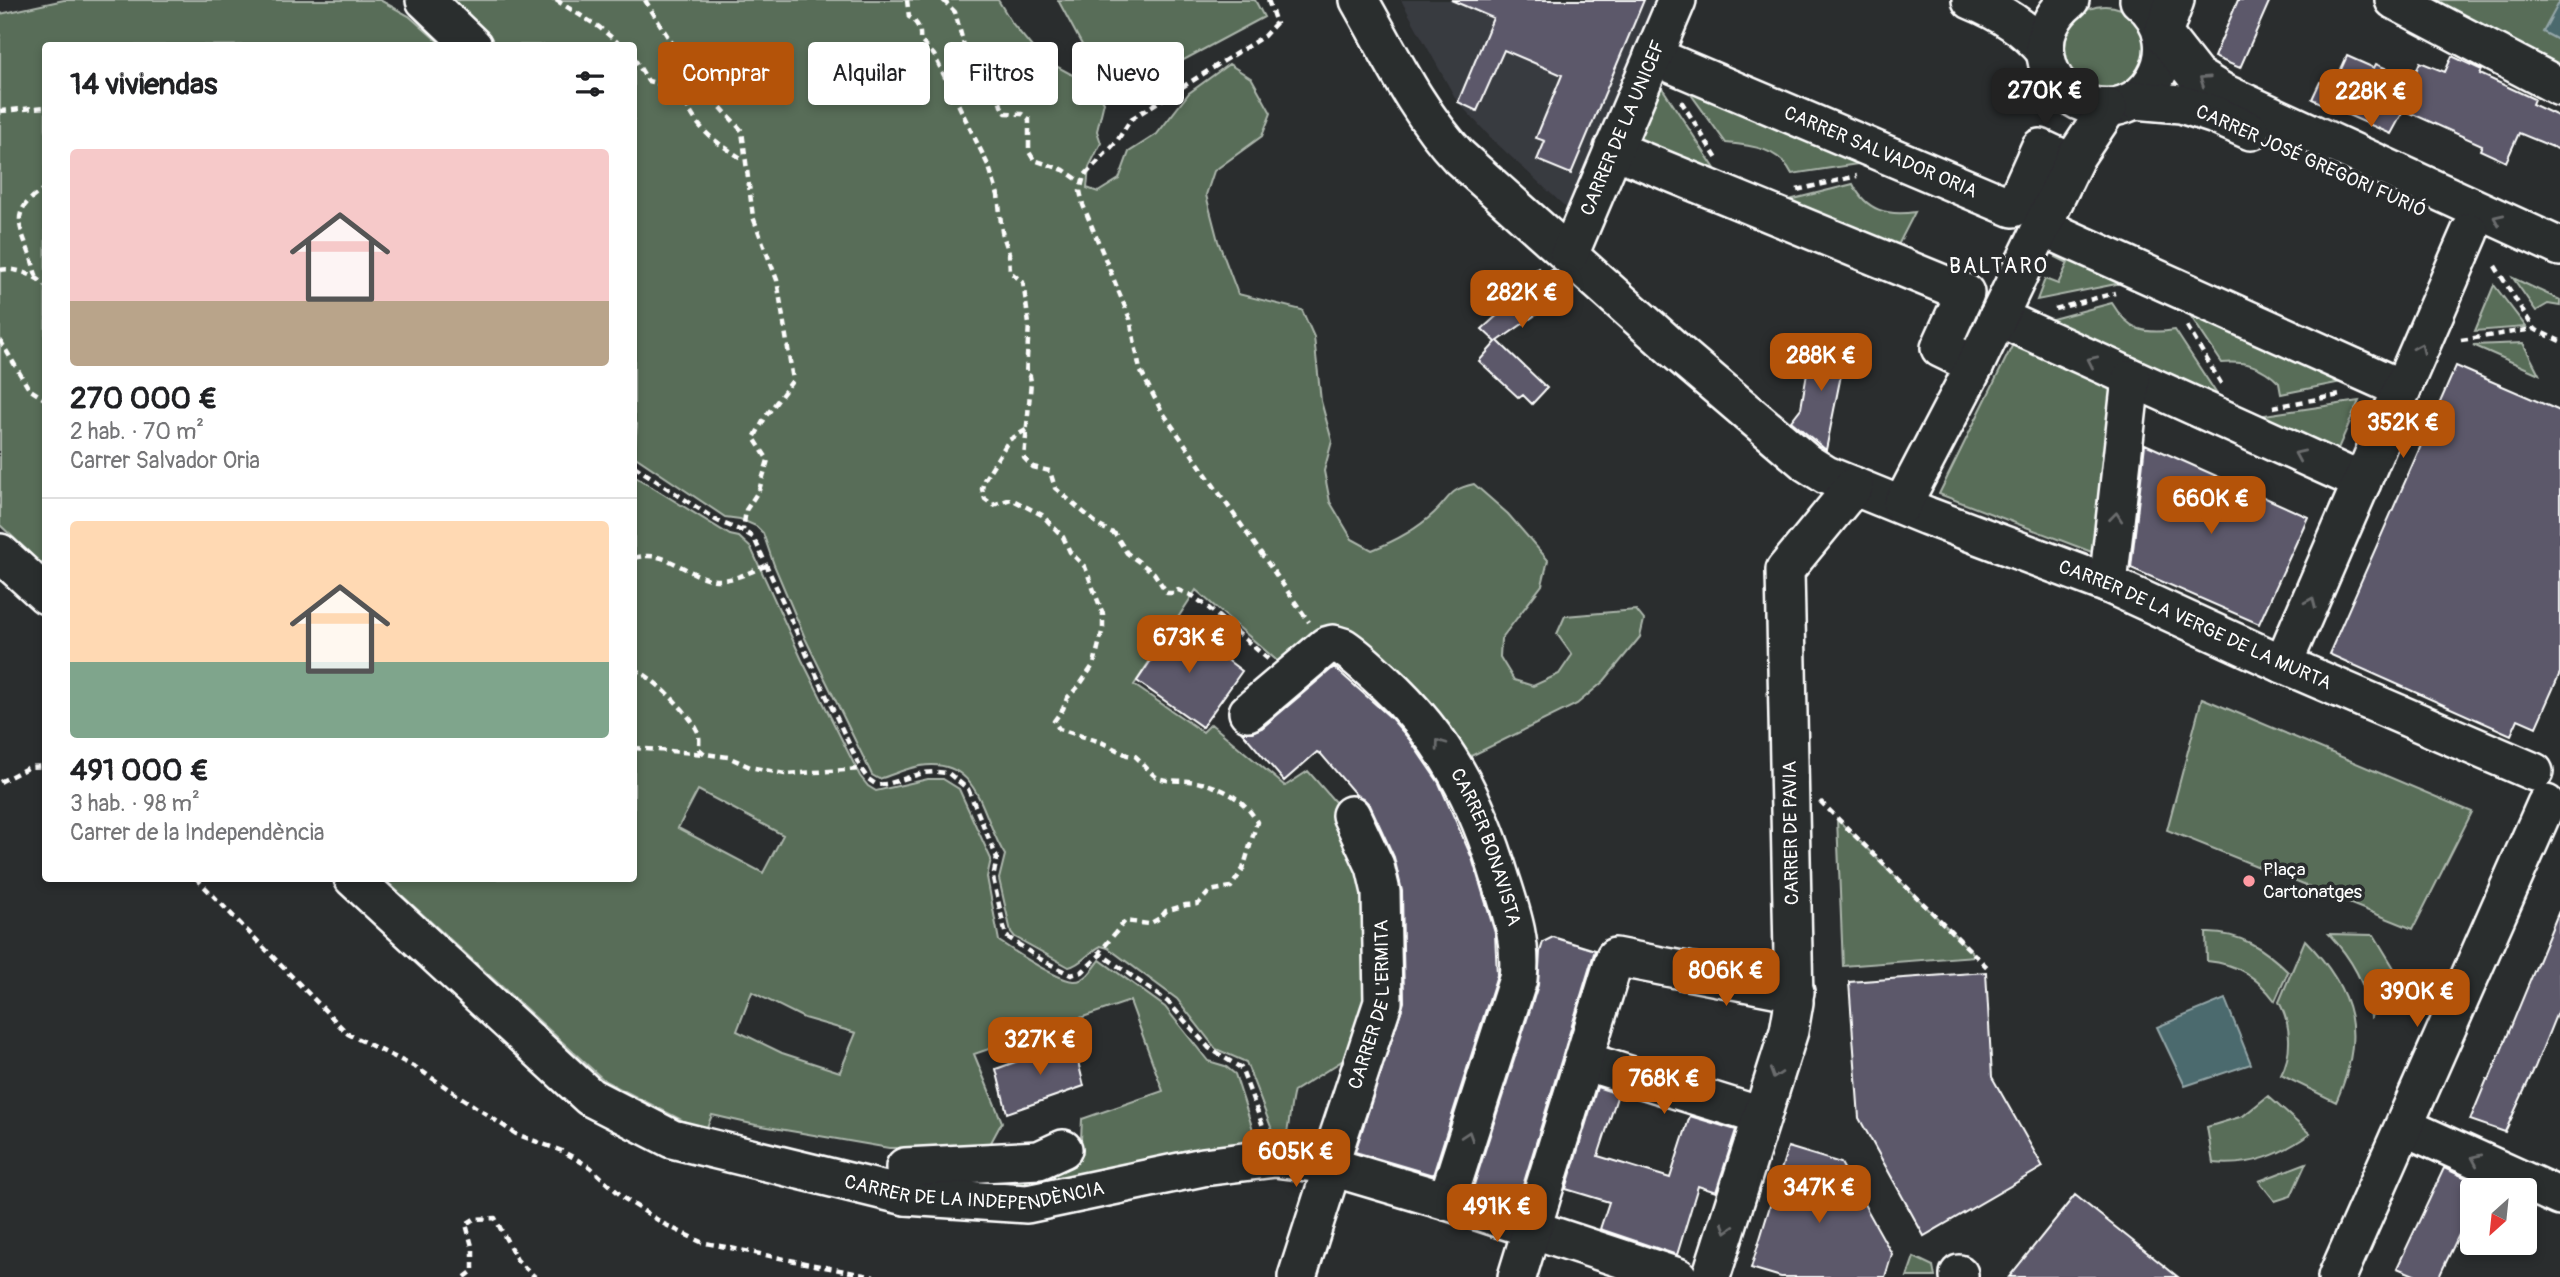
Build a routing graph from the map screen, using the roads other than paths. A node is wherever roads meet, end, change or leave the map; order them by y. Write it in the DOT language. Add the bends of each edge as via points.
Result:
graph roads {
  1 [pos="425,0"];
  2 [pos="1359,0"];
  3 [pos="1677,0"];
  4 [pos="1971,0"];
  5 [pos="2067,0"];
  6 [pos="2139,0"];
  7 [pos="2175,0"];
  8 [pos="2393,0"];
  9 [pos="2163,34"];
  10 [pos="469,42"];
  11 [pos="2045,51"];
  12 [pos="1653,56"];
  13 [pos="2560,87"];
  14 [pos="2071,97"];
  15 [pos="2121,104"];
  16 [pos="1613,149"];
  17 [pos="2074,159"];
  18 [pos="2042,227"];
  19 [pos="2470,232"];
  20 [pos="2560,247"];
  21 [pos="1569,256"];
  22 [pos="2560,274"];
  23 [pos="1998,317"];
  24 [pos="1975,365"];
  25 [pos="2131,379"];
  26 [pos="2402,389"];
  27 [pos="2362,482"];
  28 [pos="1854,486"];
  29 [pos="1902,505"];
  30 [pos="0,553"];
  31 [pos="2108,584"];
  32 [pos="42,591"];
  33 [pos="2283,664"];
  34 [pos="1248,712"];
  35 [pos="2550,785"];
  36 [pos="1351,815"];
  37 [pos="357,882"];
  38 [pos="1795,992"];
  39 [pos="1584,1061"];
  40 [pos="1761,1116"];
  41 [pos="2405,1127"];
  42 [pos="1063,1149"];
  43 [pos="1332,1168"];
  44 [pos="906,1196"];
  45 [pos="2560,1198"];
  46 [pos="1447,1201"];
  47 [pos="1532,1229"];
  48 [pos="1297,1277"];
  49 [pos="1517,1277"];
  50 [pos="1678,1277"];
  51 [pos="1711,1277"];
  52 [pos="2337,1277"];
  1 -- 10 [label="street"];
  2 -- 21 [label="street, CARRER DE LA VERGE DE LA MURTA" via="1440,136"];
  3 -- 12 [label="street, CARRER DE LA UNICEF"];
  4 -- 11 [label="street" via="2034,37"];
  5 -- 11 [label="street" via="2051,23"];
  6 -- 9 [label="street, CARRER JOSÉ GREGORI FURIÓ" via="2155,16"];
  7 -- 9 [label="street"];
  8 -- 13 [label="street"];
  9 -- 15 [label="street" via="2165,53 2150,88"];
  20 -- 9 [label="street, CARRER JOSÉ GREGORI FURIÓ, one-way" via="2224,93 2196,76"];
  11 -- 14 [label="street" via="2053,77"];
  12 -- 16 [label="street, CARRER DE LA UNICEF"];
  12 -- 17 [label="street, CARRER SALVADOR ORIA" via="2013,208 2040,148"];
  14 -- 15 [label="street, CARRER JOSÉ GREGORI FURIÓ" via="2089,105"];
  14 -- 17 [label="street"];
  15 -- 17 [label="street"];
  15 -- 19 [label="street, CARRER JOSÉ GREGORI FURIÓ" via="2181,104 2215,115"];
  16 -- 21 [label="street, CARRER DE LA UNICEF"];
  16 -- 24 [label="street" via="1965,293 1940,348"];
  17 -- 18 [label="street"];
  18 -- 23 [label="street"];
  18 -- 26 [label="street"];
  19 -- 22 [label="street, CARRER JOSÉ GREGORI FURIÓ"];
  26 -- 19 [label="street, one-way"];
  21 -- 28 [label="street, CARRER DE LA VERGE DE LA MURTA" via="1792,452 1826,475"];
  23 -- 24 [label="street"];
  25 -- 23 [label="street, one-way"];
  24 -- 29 [label="street"];
  27 -- 25 [label="street, one-way"];
  31 -- 25 [label="street, one-way"];
  26 -- 27 [label="street"];
  33 -- 27 [label="street, one-way"];
  28 -- 29 [label="street, CARRER DE LA VERGE DE LA MURTA"];
  28 -- 38 [label="street, CARRER DE PAVIA" via="1785,570"];
  29 -- 31 [label="street, CARRER DE LA VERGE DE LA MURTA"];
  30 -- 32 [label="street"];
  31 -- 33 [label="street, CARRER DE LA VERGE DE LA MURTA"];
  33 -- 35 [label="street, CARRER DE LA VERGE DE LA MURTA"];
  46 -- 34 [label="street, CARRER BONAVISTA, one-way" via="1518,979 1519,943 1484,827 1445,750 1415,712 1352,652 1333,644 1326,646"];
  35 -- 41 [label="street"];
  36 -- 43 [label="street, CARRER DE L'ERMITA" via="1375,866 1381,892 1383,1002"];
  37 -- 44 [label="street, CARRER DE LA INDEPENDÈNCIA" via="590,1097 672,1139"];
  38 -- 39 [label="street" via="1615,957"];
  38 -- 40 [label="street, CARRER DE PAVIA, one-way" via="1789,1031"];
  39 -- 40 [label="street"];
  39 -- 47 [label="street"];
  40 -- 51 [label="street, CARRER DE PAVIA, one-way"];
  45 -- 41 [label="street, one-way"];
  41 -- 52 [label="street"];
  42 -- 44 [label="street" via="1039,1160 905,1167"];
  43 -- 44 [label="street, CARRER DE LA INDEPENDÈNCIA" via="1275,1158 1203,1167 1027,1204"];
  43 -- 46 [label="street, CARRER DE LA INDEPENDÈNCIA"];
  43 -- 48 [label="street, CARRER DE L'ERMITA"];
  46 -- 47 [label="street, CARRER DE LA INDEPENDÈNCIA"];
  47 -- 49 [label="street"];
  47 -- 50 [label="street, CARRER DE LA INDEPENDÈNCIA"];
}
